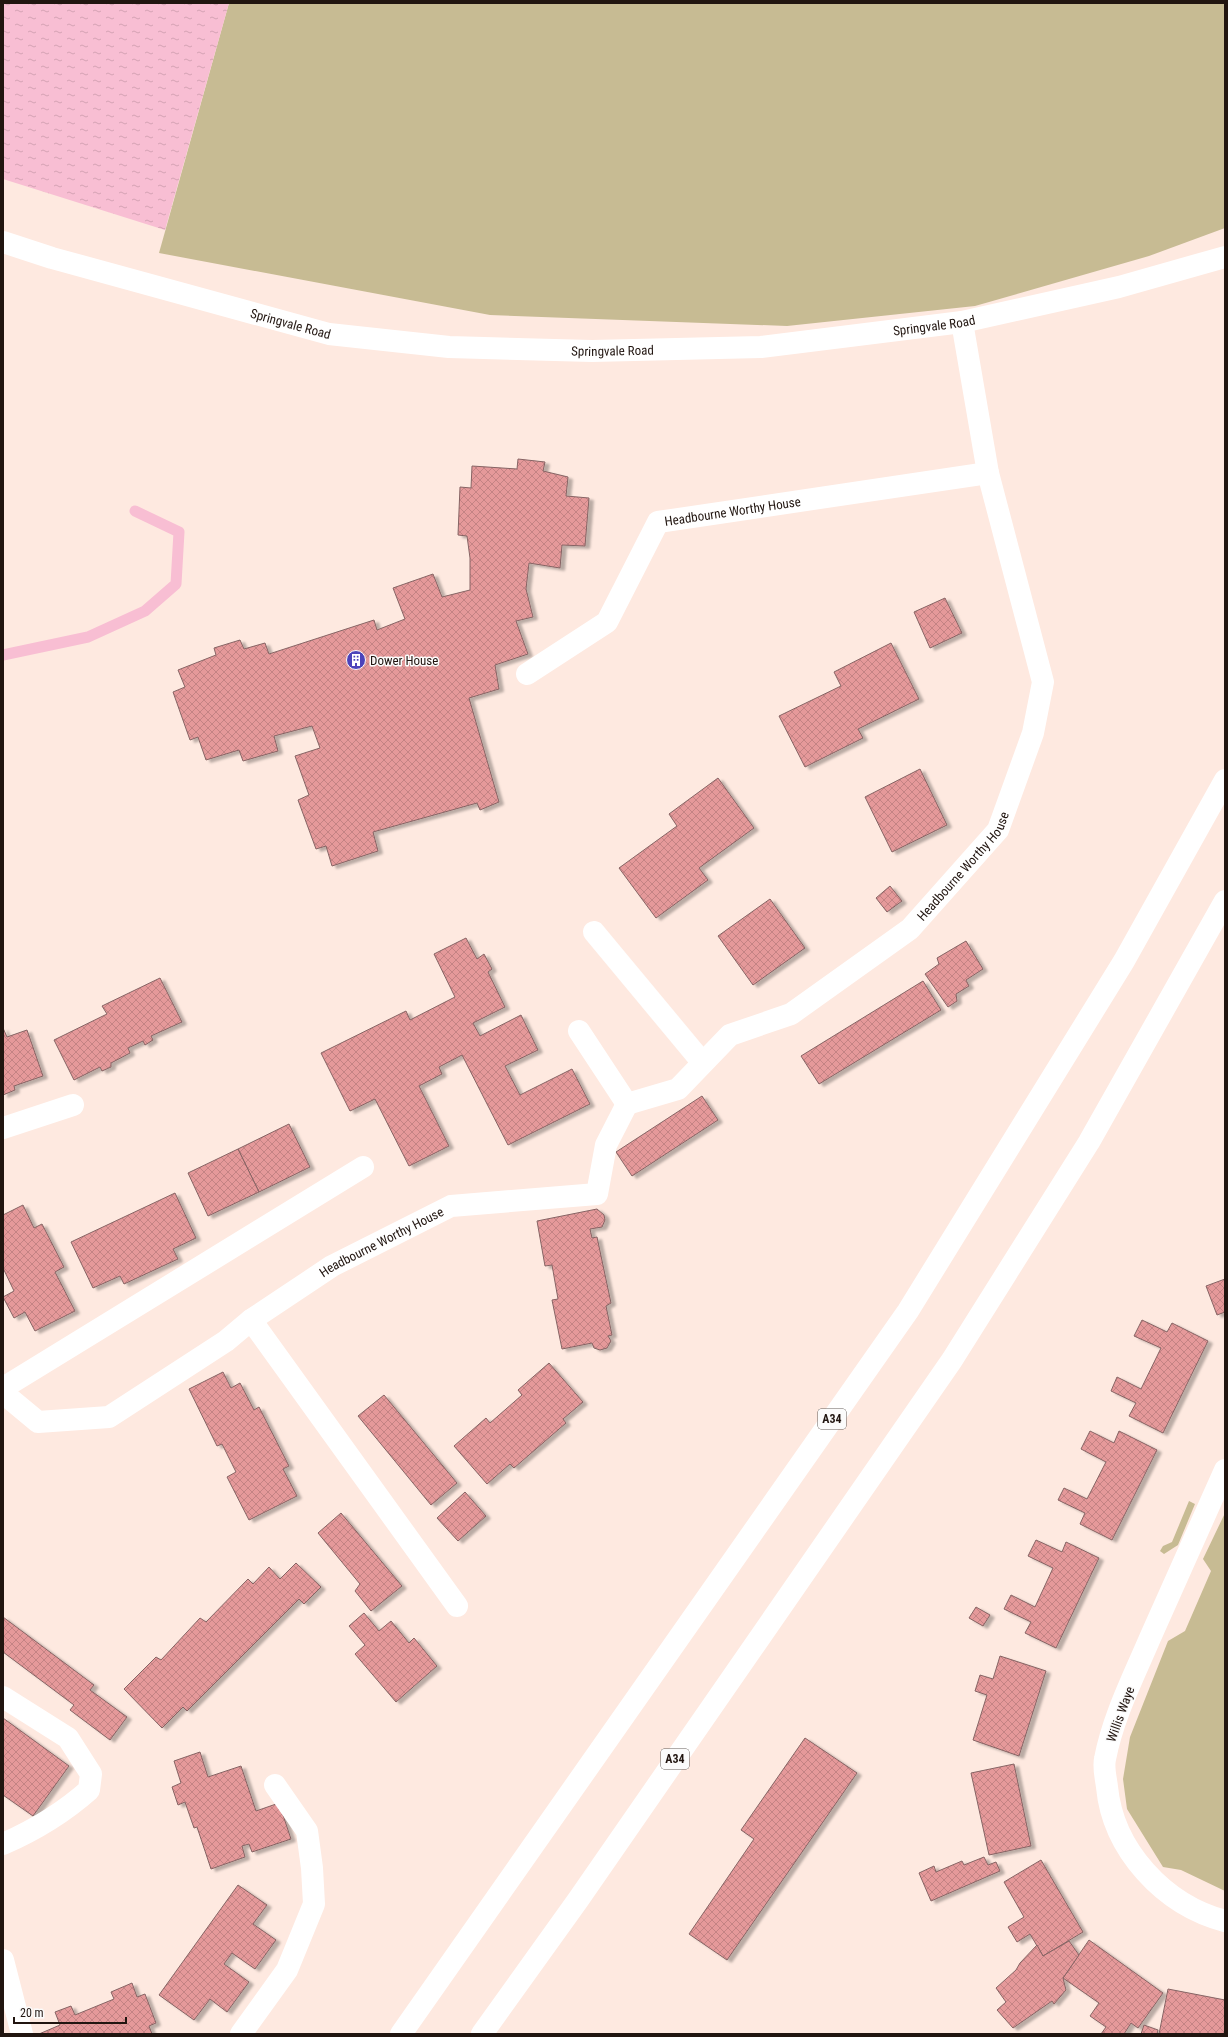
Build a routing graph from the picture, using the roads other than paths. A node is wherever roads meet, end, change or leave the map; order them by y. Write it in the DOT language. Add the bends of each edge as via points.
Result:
graph roads {
  1 [pos="3,242"];
  2 [pos="1225,257"];
  3 [pos="962,322"];
  4 [pos="988,473"];
  5 [pos="527,674"];
  6 [pos="1225,780"];
  7 [pos="1225,901"];
  8 [pos="594,932"];
  9 [pos="579,1031"];
  10 [pos="702,1062"];
  11 [pos="627,1104"];
  12 [pos="73,1105"];
  13 [pos="3,1128"];
  14 [pos="363,1167"];
  15 [pos="251,1320"];
  16 [pos="3,1388"];
  17 [pos="3,1393"];
  18 [pos="1225,1470"];
  19 [pos="457,1606"];
  20 [pos="3,1697"];
  21 [pos="275,1785"];
  22 [pos="3,1844"];
  23 [pos="1225,1921"];
  24 [pos="3,1960"];
  25 [pos="22,2034"];
  26 [pos="241,2034"];
  27 [pos="401,2034"];
  28 [pos="482,2034"];
  1 -- 3 [label="main road, Springvale Road" via="52,258 328,334 449,347 592,351 761,347"];
  2 -- 3 [label="main road, Springvale Road" via="1119,287"];
  3 -- 4 [label="main road, Headbourne Worthy House"];
  4 -- 5 [label="main road, Headbourne Worthy House" via="658,522 607,622"];
  4 -- 10 [label="main road, Headbourne Worthy House" via="1043,682 1033,733 998,830 910,929 791,1014 730,1035"];
  6 -- 27 [label="main road, A34" via="1124,961 908,1311"];
  7 -- 28 [label="main road, A34" via="1089,1142 952,1360 578,1900"];
  8 -- 10 [label="main road"];
  9 -- 11 [label="main road"];
  10 -- 11 [label="main road, Headbourne Worthy House" via="678,1089"];
  11 -- 15 [label="main road, Headbourne Worthy House" via="606,1145 597,1194 451,1206 332,1266"];
  12 -- 13 [label="main road"];
  14 -- 16 [label="main road"];
  15 -- 17 [label="main road, Headbourne Worthy House" via="226,1341 109,1417 38,1422"];
  15 -- 19 [label="main road"];
  18 -- 23 [label="main road, Willis Waye" via="1118,1711 1104,1761 1108,1804 1122,1837 1142,1870 1171,1896 1200,1912"];
  20 -- 22 [label="main road" via="68,1738 91,1774 89,1790 65,1811"];
  21 -- 26 [label="main road" via="307,1831 314,1904 287,1970"];
  24 -- 25 [label="main road"];
}
